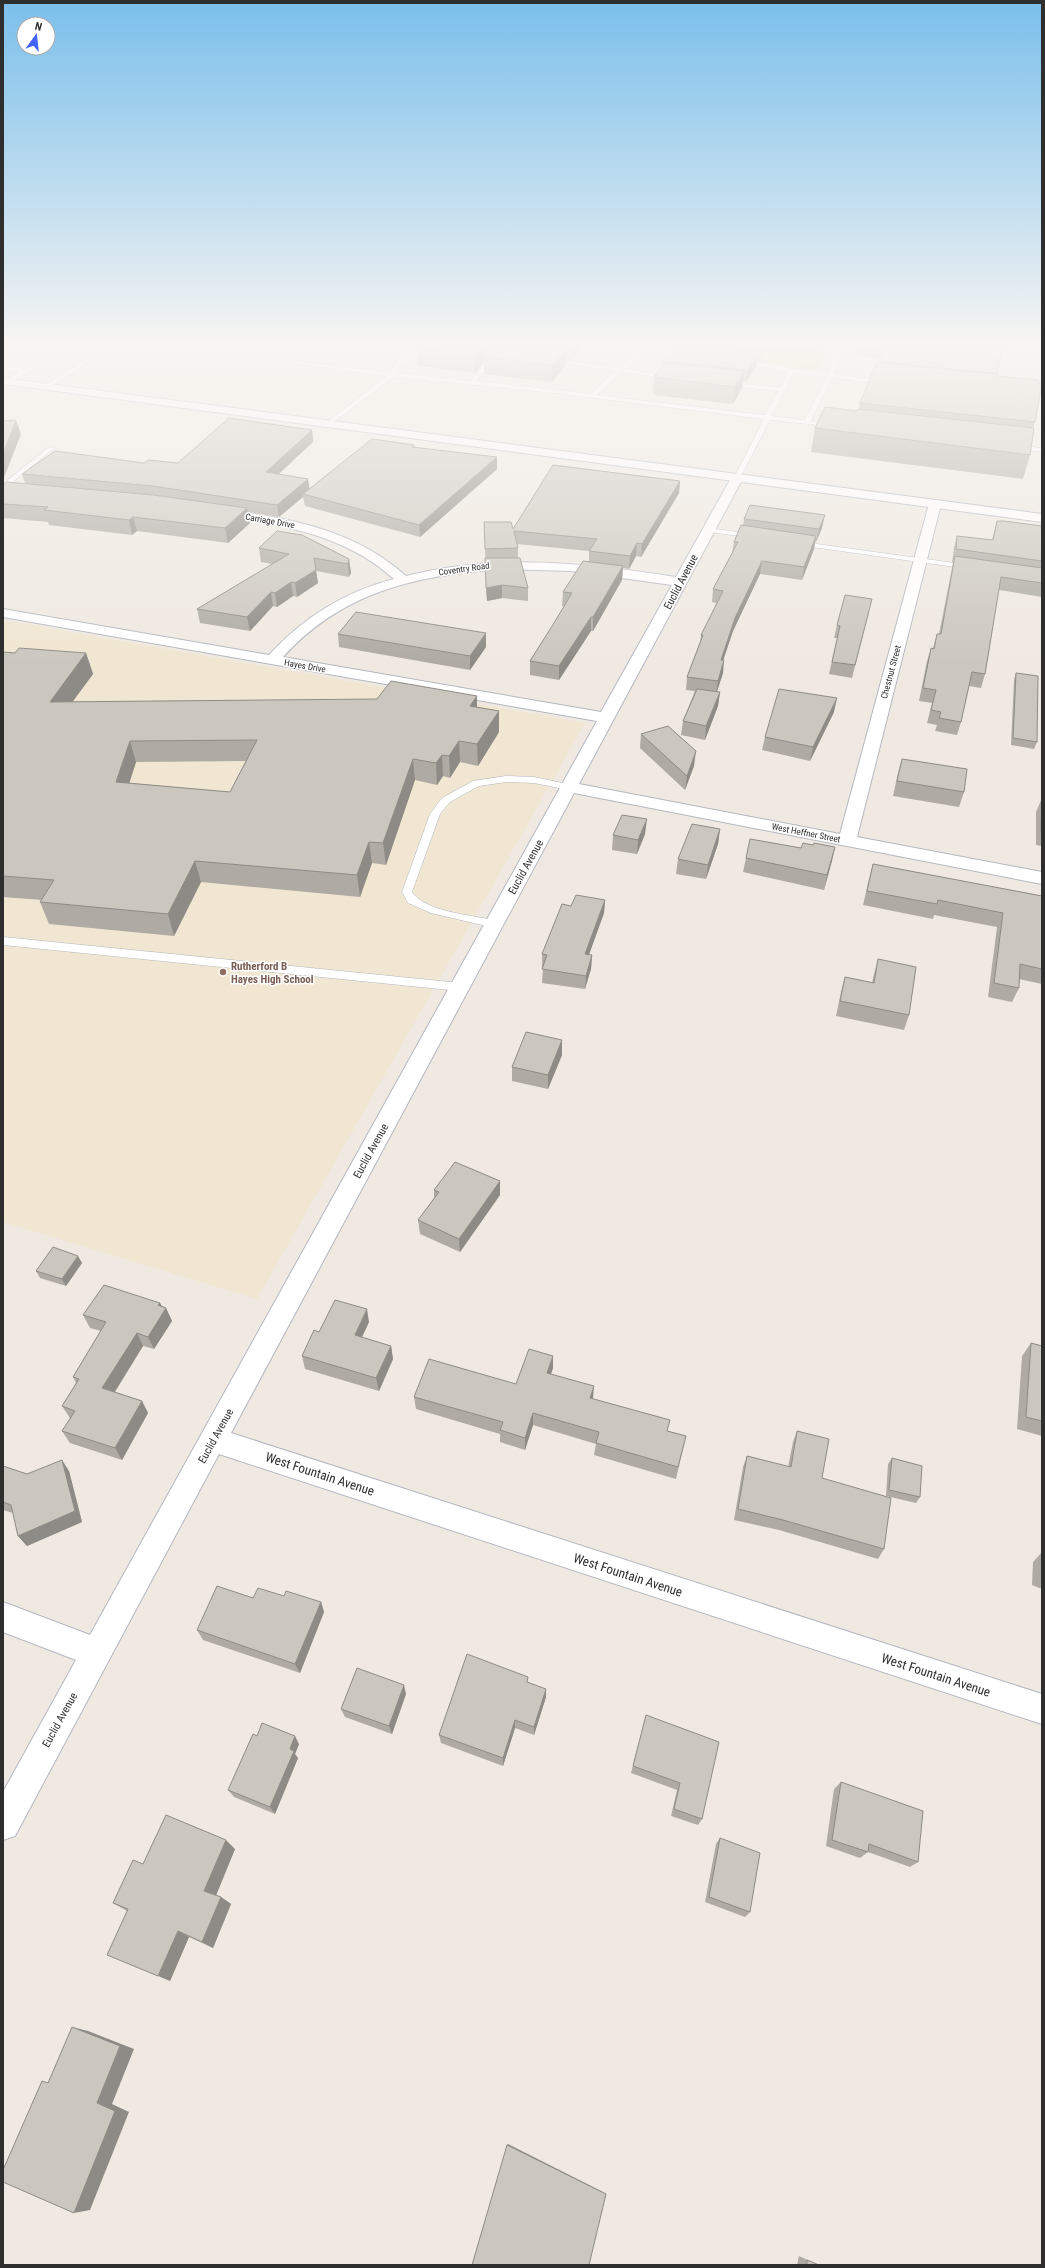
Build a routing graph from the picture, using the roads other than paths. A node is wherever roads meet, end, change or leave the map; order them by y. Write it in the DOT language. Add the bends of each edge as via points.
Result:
graph roads {
  1 [pos="45,453"];
  2 [pos="546,453"];
  3 [pos="750,453"];
  4 [pos="737,478"];
  5 [pos="3,489"];
  6 [pos="17,491"];
  7 [pos="935,504"];
  8 [pos="208,511"];
  9 [pos="1042,518"];
  10 [pos="709,530"];
  11 [pos="763,538"];
  12 [pos="787,541"];
  13 [pos="919,560"];
  14 [pos="980,569"];
  15 [pos="403,580"];
  16 [pos="681,582"];
  17 [pos="3,613"];
  18 [pos="272,660"];
  19 [pos="607,718"];
  20 [pos="569,787"];
  21 [pos="847,841"];
  22 [pos="1042,878"];
  23 [pos="495,924"];
  24 [pos="3,941"];
  25 [pos="460,987"];
  26 [pos="214,1440"];
  27 [pos="3,1617"];
  28 [pos="97,1653"];
  29 [pos="1042,1709"];
  30 [pos="3,1824"];
  1 -- 5 [label="lane"];
  2 -- 4 [label="street"];
  3 -- 4 [label="lane"];
  4 -- 7 [label="street"];
  4 -- 10 [label="street, Euclid Avenue"];
  5 -- 6 [label="street"];
  7 -- 9 [label="street"];
  7 -- 13 [label="street, Chestnut Street"];
  8 -- 15 [label="street, Carriage Drive" via="288,524 340,539 371,554"];
  10 -- 11 [label="lane"];
  10 -- 16 [label="street, Euclid Avenue"];
  12 -- 13 [label="lane"];
  13 -- 14 [label="lane"];
  13 -- 21 [label="street, Chestnut Street"];
  15 -- 16 [label="street, Coventry Road" via="468,568 542,564 584,567"];
  15 -- 18 [label="street, Coventry Road" via="361,594 317,618"];
  16 -- 19 [label="street, Euclid Avenue"];
  17 -- 18 [label="street, Hayes Drive"];
  18 -- 19 [label="street, Hayes Drive"];
  19 -- 20 [label="street, Euclid Avenue"];
  20 -- 21 [label="street, West Heffner Street"];
  20 -- 23 [label="street, Euclid Avenue"];
  20 -- 23 [label="lane" via="506,778 476,783 446,800 435,814 407,892 412,901 435,911"];
  21 -- 22 [label="street, West Heffner Street"];
  23 -- 25 [label="street, Euclid Avenue"];
  24 -- 25 [label="lane"];
  25 -- 26 [label="street, Euclid Avenue"];
  26 -- 28 [label="street, Euclid Avenue"];
  26 -- 29 [label="street, West Fountain Avenue"];
  27 -- 28 [label="street"];
  28 -- 30 [label="street, Euclid Avenue"];
}
